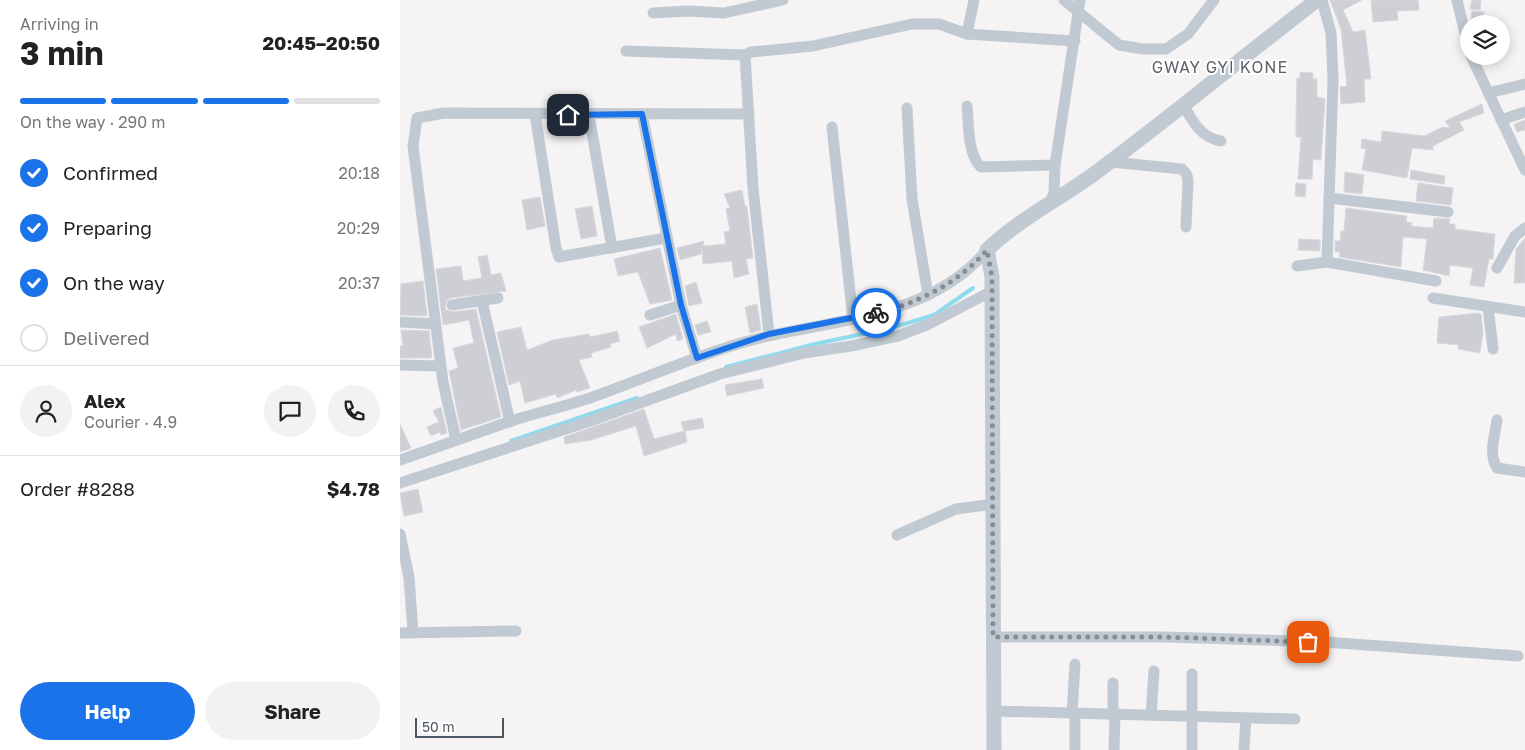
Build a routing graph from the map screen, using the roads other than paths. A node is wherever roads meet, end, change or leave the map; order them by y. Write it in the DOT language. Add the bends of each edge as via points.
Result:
graph roads {
  1 [pos="784,0"];
  2 [pos="974,0"];
  3 [pos="1064,0"];
  4 [pos="1214,0"];
  5 [pos="1317,0"];
  6 [pos="1322,0"];
  7 [pos="1458,0"];
  8 [pos="1079,6"];
  9 [pos="654,13"];
  10 [pos="1461,15"];
  11 [pos="967,34"];
  12 [pos="1075,41"];
  13 [pos="626,51"];
  14 [pos="745,54"];
  15 [pos="1475,65"];
  16 [pos="1525,84"];
  17 [pos="1488,93"];
  18 [pos="1183,104"];
  19 [pos="967,106"];
  20 [pos="907,108"];
  21 [pos="1525,112"];
  22 [pos="535,114"];
  23 [pos="642,114"];
  24 [pos="749,114"];
  25 [pos="589,115"];
  26 [pos="1500,120"];
  27 [pos="832,128"];
  28 [pos="1221,141"];
  29 [pos="1111,162"];
  30 [pos="1055,165"];
  31 [pos="1525,169"];
  32 [pos="1329,198"];
  33 [pos="1049,204"];
  34 [pos="1448,212"];
  35 [pos="1186,227"];
  36 [pos="1525,228"];
  37 [pos="666,238"];
  38 [pos="612,248"];
  39 [pos="987,250"];
  40 [pos="1327,262"];
  41 [pos="1297,266"];
  42 [pos="1497,268"];
  43 [pos="1436,281"];
  44 [pos="992,291"];
  45 [pos="928,295"];
  46 [pos="498,298"];
  47 [pos="1433,298"];
  48 [pos="482,301"];
  49 [pos="681,305"];
  50 [pos="452,306"];
  51 [pos="1488,307"];
  52 [pos="1525,312"];
  53 [pos="650,315"];
  54 [pos="853,319"];
  55 [pos="400,322"];
  56 [pos="435,324"];
  57 [pos="769,334"];
  58 [pos="1493,349"];
  59 [pos="697,358"];
  60 [pos="400,365"];
  61 [pos="440,366"];
  62 [pos="1498,420"];
  63 [pos="510,422"];
  64 [pos="456,440"];
  65 [pos="400,460"];
  66 [pos="1525,472"];
  67 [pos="400,482"];
  68 [pos="994,504"];
  69 [pos="400,534"];
  70 [pos="897,535"];
  71 [pos="516,631"];
  72 [pos="413,632"];
  73 [pos="400,633"];
  74 [pos="993,637"];
  75 [pos="1518,656"];
  76 [pos="1075,664"];
  77 [pos="1154,671"];
  78 [pos="1192,674"];
  79 [pos="1113,683"];
  80 [pos="993,712"];
  81 [pos="1074,713"];
  82 [pos="1114,713"];
  83 [pos="1151,715"];
  84 [pos="1191,717"];
  85 [pos="1246,718"];
  86 [pos="1296,719"];
  87 [pos="994,750"];
  88 [pos="1075,750"];
  89 [pos="1114,750"];
  90 [pos="1192,750"];
  91 [pos="1244,750"];
  1 -- 9 [label="street" via="724,13"];
  2 -- 11 [label="street"];
  3 -- 8 [label="street"];
  4 -- 8 [label="street" via="1188,34 1166,49 1119,45"];
  5 -- 18 [label="street"];
  6 -- 32 [label="street" via="1331,34 1333,79"];
  7 -- 10 [label="street"];
  8 -- 12 [label="street"];
  11 -- 12 [label="street"];
  11 -- 14 [label="street" via="939,24 912,24 824,44"];
  12 -- 30 [label="street"];
  13 -- 14 [label="street"];
  14 -- 24 [label="street"];
  15 -- 17 [label="street"];
  16 -- 17 [label="street"];
  17 -- 26 [label="street"];
  18 -- 28 [label="street" via="1204,134"];
  18 -- 29 [label="street"];
  19 -- 30 [label="street" via="971,148 976,163 981,167"];
  20 -- 45 [label="street" via="912,199"];
  21 -- 26 [label="street"];
  22 -- 25 [label="street"];
  22 -- 38 [label="street" via="559,258"];
  22 -- 56 [label="street" via="444,113 417,118 413,146"];
  23 -- 24 [label="street"];
  23 -- 25 [label="street"];
  23 -- 37 [label="street"];
  24 -- 57 [label="street" via="753,188"];
  25 -- 38 [label="street"];
  26 -- 31 [label="street"];
  27 -- 54 [label="street"];
  29 -- 33 [label="street"];
  29 -- 35 [label="street" via="1182,169 1188,181"];
  30 -- 33 [label="street" via="1054,193"];
  32 -- 34 [label="street"];
  32 -- 40 [label="street"];
  33 -- 39 [label="street"];
  36 -- 42 [label="street" via="1515,236"];
  37 -- 38 [label="street"];
  37 -- 49 [label="street"];
  39 -- 44 [label="street"];
  39 -- 45 [label="street" via="976,264"];
  40 -- 41 [label="street"];
  40 -- 43 [label="street"];
  44 -- 67 [label="street" via="930,324 898,336 804,353 720,374 590,421"];
  44 -- 68 [label="street"];
  45 -- 54 [label="street"];
  46 -- 48 [label="street"];
  47 -- 51 [label="street"];
  48 -- 50 [label="street"];
  48 -- 63 [label="street"];
  49 -- 53 [label="street"];
  49 -- 59 [label="street"];
  51 -- 52 [label="street"];
  51 -- 58 [label="street"];
  54 -- 57 [label="street"];
  55 -- 56 [label="street"];
  56 -- 61 [label="street"];
  57 -- 59 [label="street"];
  59 -- 63 [label="street" via="585,399"];
  60 -- 61 [label="street"];
  61 -- 64 [label="street"];
  62 -- 66 [label="street" via="1493,463 1497,468"];
  63 -- 64 [label="street"];
  64 -- 65 [label="street"];
  68 -- 70 [label="street" via="956,509"];
  68 -- 74 [label="street"];
  69 -- 72 [label="street" via="409,577"];
  71 -- 72 [label="street"];
  72 -- 73 [label="street"];
  74 -- 75 [label="street" via="1165,637 1316,642"];
  74 -- 80 [label="street"];
  76 -- 81 [label="street"];
  77 -- 83 [label="street"];
  78 -- 84 [label="street"];
  79 -- 82 [label="street"];
  80 -- 81 [label="street"];
  80 -- 87 [label="street"];
  81 -- 82 [label="street"];
  81 -- 88 [label="street"];
  82 -- 83 [label="street"];
  82 -- 89 [label="street"];
  83 -- 84 [label="street"];
  84 -- 85 [label="street"];
  84 -- 90 [label="street"];
  85 -- 86 [label="street"];
  85 -- 91 [label="street"];
}
